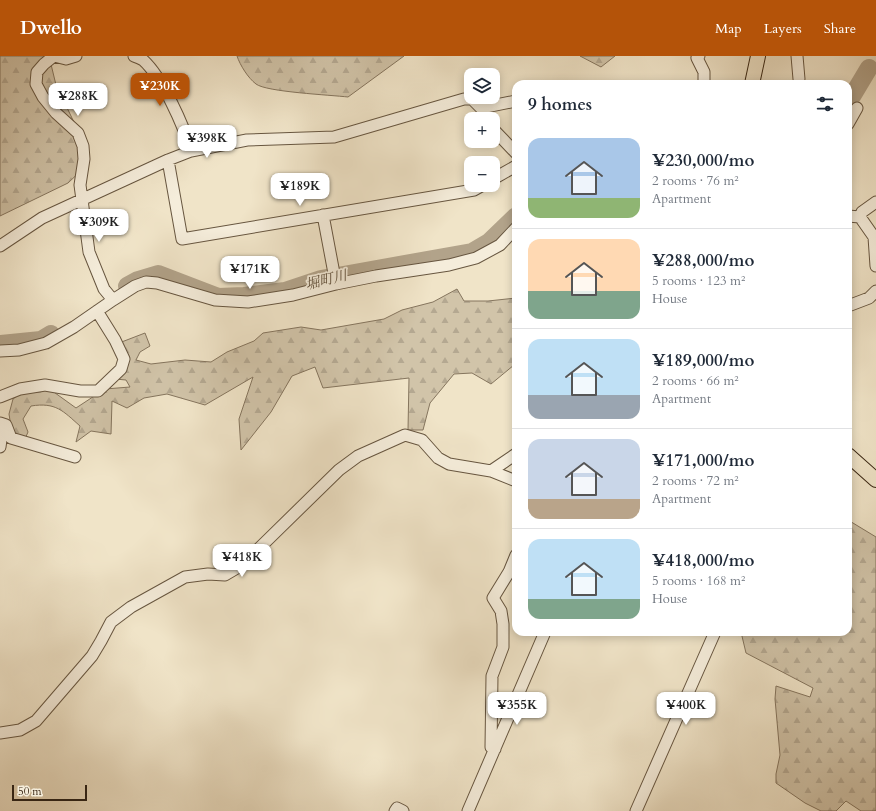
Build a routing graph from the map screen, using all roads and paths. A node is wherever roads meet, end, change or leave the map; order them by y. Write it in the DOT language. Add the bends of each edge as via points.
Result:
graph roads {
  1 [pos="76,56"];
  2 [pos="134,56"];
  3 [pos="699,56"];
  4 [pos="758,56"];
  5 [pos="797,56"];
  6 [pos="799,79"];
  7 [pos="704,80"];
  8 [pos="753,80"];
  9 [pos="512,102"];
  10 [pos="481,108"];
  11 [pos="857,108"];
  12 [pos="483,112"];
  13 [pos="852,117"];
  14 [pos="500,137"];
  15 [pos="512,150"];
  16 [pos="191,151"];
  17 [pos="168,160"];
  18 [pos="512,168"];
  19 [pos="500,175"];
  20 [pos="464,192"];
  21 [pos="82,199"];
  22 [pos="876,202"];
  23 [pos="323,215"];
  24 [pos="852,216"];
  25 [pos="860,216"];
  26 [pos="512,232"];
  27 [pos="875,237"];
  28 [pos="0,246"];
  29 [pos="876,266"];
  30 [pos="336,284"];
  31 [pos="876,291"];
  32 [pos="112,300"];
  33 [pos="852,304"];
  34 [pos="97,311"];
  35 [pos="0,351"];
  36 [pos="0,397"];
  37 [pos="0,423"];
  38 [pos="0,426"];
  39 [pos="0,447"];
  40 [pos="75,457"];
  41 [pos="512,457"];
  42 [pos="852,459"];
  43 [pos="491,471"];
  44 [pos="512,479"];
  45 [pos="876,480"];
  46 [pos="512,565"];
  47 [pos="543,636"];
  48 [pos="713,636"];
  49 [pos="0,734"];
  50 [pos="495,749"];
  51 [pos="638,810"];
  52 [pos="395,811"];
  53 [pos="403,811"];
  54 [pos="468,811"];
  1 -- 21 [label="street" via="66,59 54,56 37,72 36,84 56,113 78,133 84,159 80,185"];
  2 -- 16 [label="street" via="142,59 161,85 177,114"];
  3 -- 7 [label="street" via="696,58 704,72"];
  4 -- 8 [label="main road"];
  5 -- 6 [label="street"];
  9 -- 10 [label="street"];
  10 -- 12 [label="street"];
  10 -- 16 [label="street" via="472,99 464,99 334,137 247,140"];
  11 -- 13 [label="street"];
  14 -- 15 [label="street"];
  16 -- 17 [label="street"];
  17 -- 21 [label="street"];
  17 -- 23 [label="street" via="182,239"];
  18 -- 19 [label="street"];
  20 -- 23 [label="street"];
  21 -- 28 [label="street" via="42,218"];
  21 -- 32 [label="street" via="89,252 104,289"];
  22 -- 25 [label="street"];
  23 -- 30 [label="street"];
  24 -- 25 [label="street"];
  25 -- 27 [label="street"];
  26 -- 30 [label="street" via="500,244 476,258"];
  27 -- 29 [label="street"];
  30 -- 32 [label="street" via="293,295 248,302 215,300 146,282"];
  31 -- 33 [label="street" via="869,298"];
  32 -- 34 [label="street"];
  34 -- 35 [label="street" via="74,328 46,343 19,350"];
  34 -- 36 [label="street" via="124,359 120,369 98,390 80,391 45,384 20,389"];
  37 -- 40 [label="street" via="6,425 11,438"];
  38 -- 39 [label="street"];
  41 -- 43 [label="street"];
  42 -- 45 [label="main road"];
  43 -- 44 [label="street"];
  43 -- 49 [label="street" via="449,464 438,458 422,440 404,434 358,456 339,470 242,565 225,575 185,577 149,596 110,622 92,656 36,721 20,730"];
  46 -- 50 [label="street" via="493,598 501,611 503,624 503,647 492,676 491,747"];
  47 -- 50 [label="street"];
  48 -- 51 [label="street"];
  50 -- 54 [label="street"];
  52 -- 53 [label="street" via="396,808"];
}
